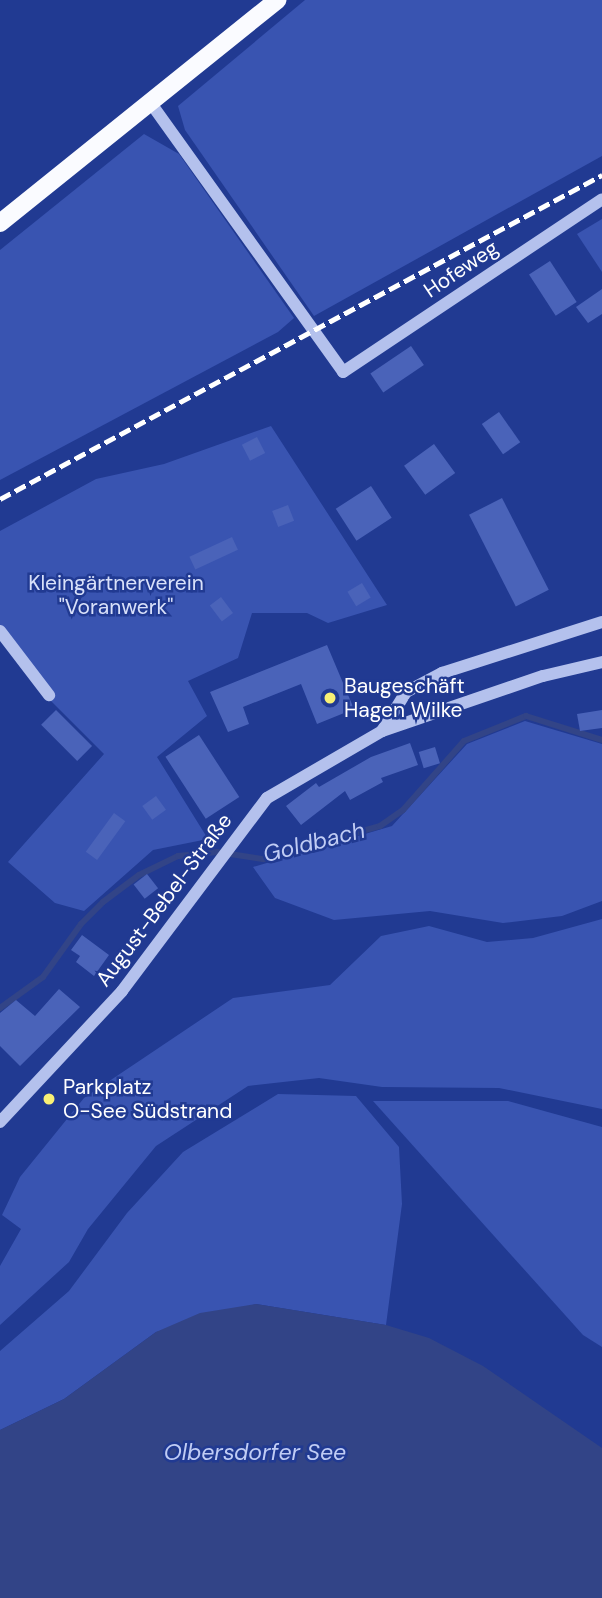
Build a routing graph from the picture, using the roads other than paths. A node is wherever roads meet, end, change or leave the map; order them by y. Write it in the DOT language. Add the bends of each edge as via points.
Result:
graph roads {
  1 [pos="277,0"];
  2 [pos="150,102"];
  3 [pos="602,199"];
  4 [pos="0,223"];
  5 [pos="602,622"];
  6 [pos="0,631"];
  7 [pos="602,662"];
  8 [pos="49,695"];
  9 [pos="382,731"];
  10 [pos="0,1122"];
  1 -- 2 [label="main road"];
  2 -- 3 [label="street, Hofeweg" via="343,372"];
  2 -- 4 [label="main road"];
  5 -- 9 [label="street, August-Bebel-Straße" via="442,673 406,692"];
  6 -- 8 [label="street"];
  7 -- 9 [label="street, August-Bebel-Straße" via="543,676"];
  9 -- 10 [label="street, August-Bebel-Straße" via="267,798 122,991"];
}
